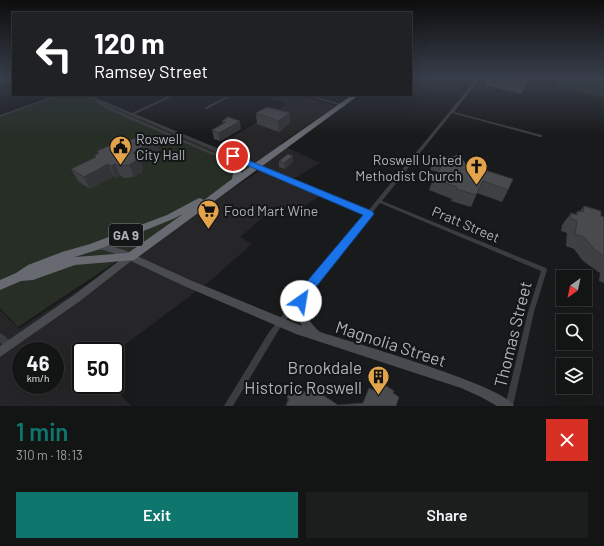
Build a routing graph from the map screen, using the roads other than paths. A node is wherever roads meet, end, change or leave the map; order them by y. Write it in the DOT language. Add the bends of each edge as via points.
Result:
graph roads {
  1 [pos="54,97"];
  2 [pos="90,97"];
  3 [pos="170,97"];
  4 [pos="227,97"];
  5 [pos="314,97"];
  6 [pos="353,97"];
  7 [pos="463,97"];
  8 [pos="95,99"];
  9 [pos="342,105"];
  10 [pos="206,108"];
  11 [pos="451,112"];
  12 [pos="132,114"];
  13 [pos="0,116"];
  14 [pos="541,136"];
  15 [pos="226,158"];
  16 [pos="247,163"];
  17 [pos="257,167"];
  18 [pos="233,184"];
  19 [pos="379,201"];
  20 [pos="369,214"];
  21 [pos="93,248"];
  22 [pos="130,257"];
  23 [pos="544,270"];
  24 [pos="20,276"];
  25 [pos="0,284"];
  26 [pos="303,294"];
  27 [pos="280,323"];
  28 [pos="0,337"];
  29 [pos="319,337"];
  30 [pos="4,349"];
  31 [pos="228,406"];
  32 [pos="508,406"];
  1 -- 13 [label="street"];
  2 -- 8 [label="street"];
  3 -- 12 [label="street"];
  4 -- 10 [label="street"];
  5 -- 9 [label="street"];
  6 -- 9 [label="highway, GA 9"];
  7 -- 11 [label="street"];
  8 -- 12 [label="street"];
  8 -- 15 [label="street" via="106,107"];
  9 -- 17 [label="highway, GA 9"];
  11 -- 14 [label="street"];
  11 -- 19 [label="street"];
  12 -- 16 [label="street"];
  15 -- 16 [label="street"];
  15 -- 18 [label="highway" via="238,168"];
  16 -- 17 [label="street"];
  17 -- 18 [label="highway, GA 9"];
  17 -- 20 [label="street"];
  18 -- 21 [label="highway, GA 9" via="170,217"];
  18 -- 22 [label="highway, GA 9"];
  19 -- 20 [label="street"];
  19 -- 23 [label="street, Pratt Street"];
  20 -- 26 [label="street"];
  21 -- 22 [label="main road, Magnolia Street" via="114,249"];
  21 -- 24 [label="highway, GA 9" via="32,268"];
  22 -- 24 [label="highway, GA 9" via="75,261 33,275"];
  22 -- 27 [label="main road, Magnolia Street"];
  22 -- 30 [label="main road"];
  23 -- 32 [label="street, Thomas Street"];
  24 -- 25 [label="highway, GA 9"];
  26 -- 27 [label="street"];
  26 -- 29 [label="main road" via="301,316 306,325"];
  27 -- 29 [label="main road, Magnolia Street"];
  27 -- 31 [label="street"];
  28 -- 30 [label="street"];
  29 -- 32 [label="main road, Magnolia Street" via="461,383"];
}
